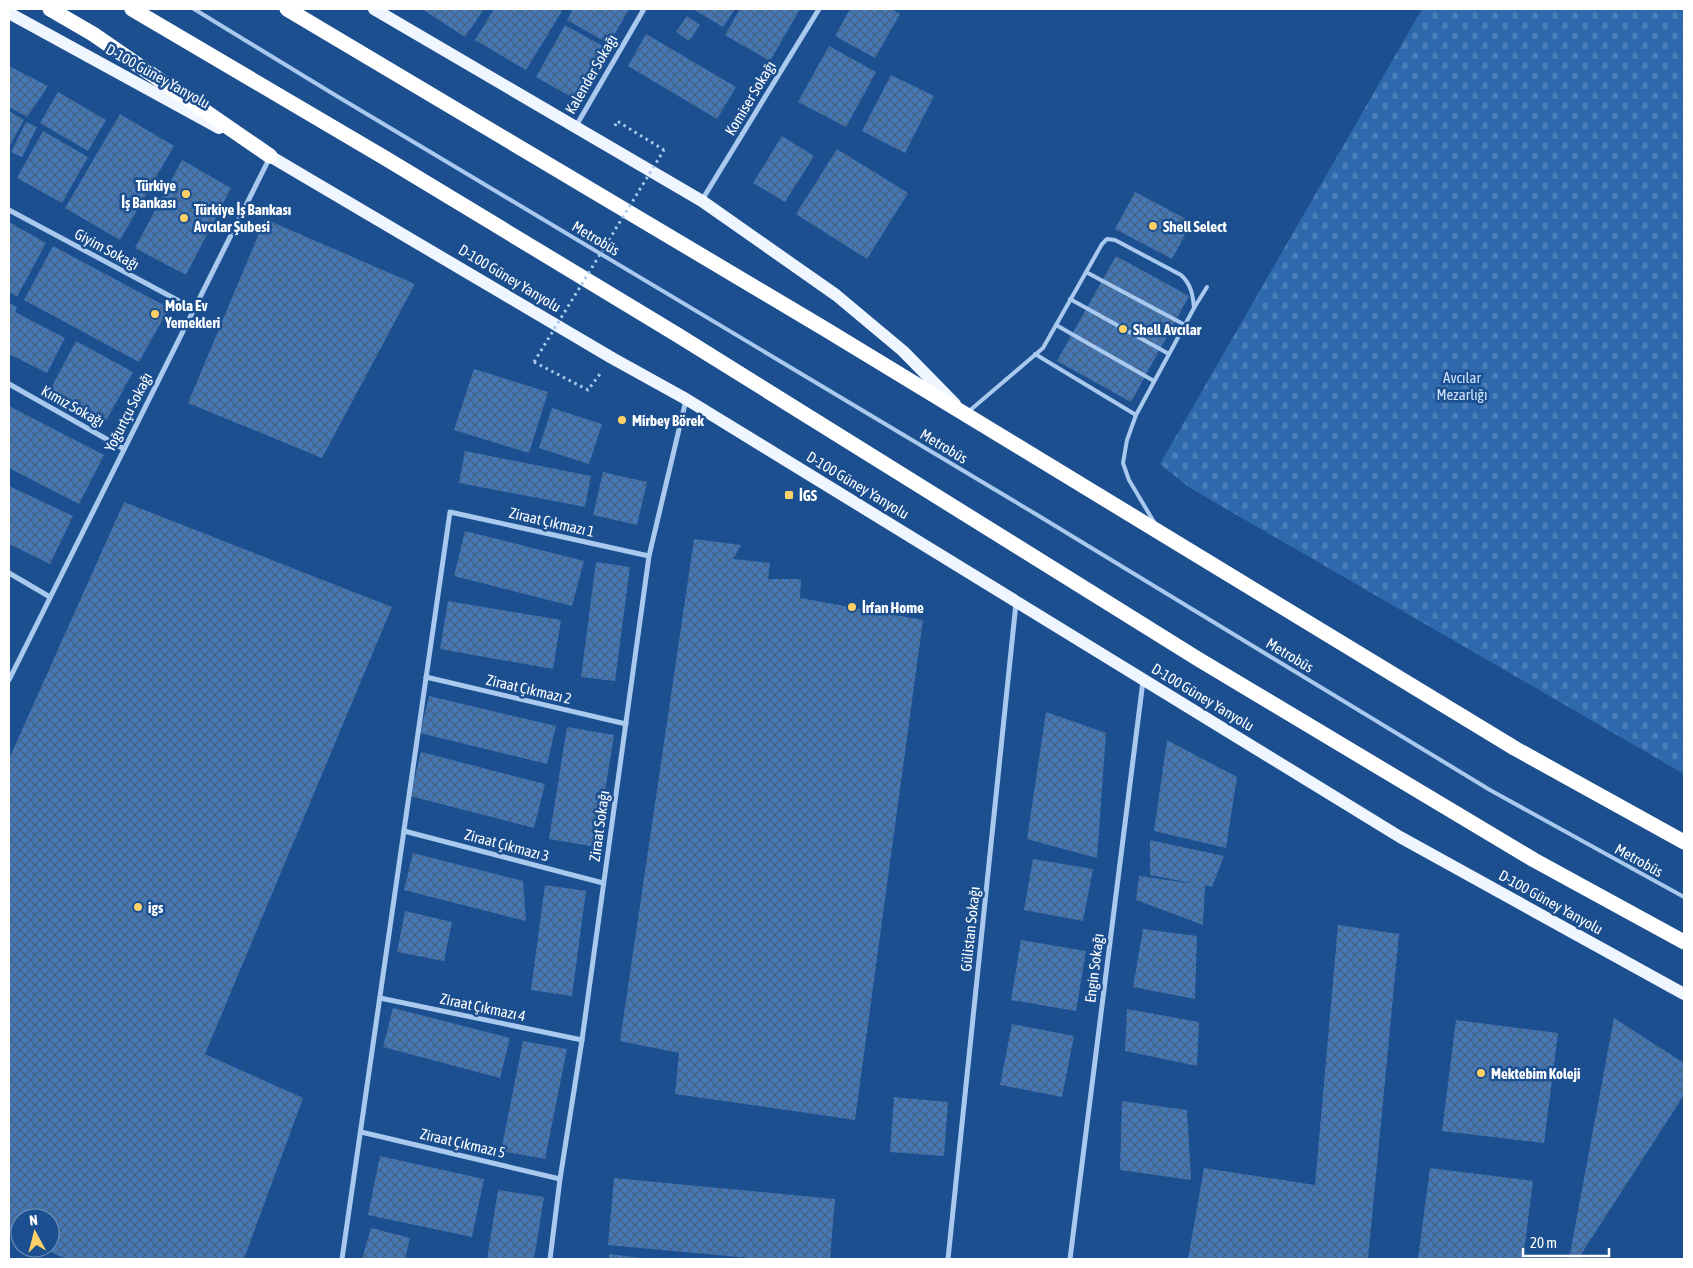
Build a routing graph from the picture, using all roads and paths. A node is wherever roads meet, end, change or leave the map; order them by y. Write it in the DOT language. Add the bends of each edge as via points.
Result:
graph roads {
  1 [pos="50,9"];
  2 [pos="132,9"];
  3 [pos="194,9"];
  4 [pos="288,9"];
  5 [pos="374,9"];
  6 [pos="644,9"];
  7 [pos="819,9"];
  8 [pos="9,13"];
  9 [pos="617,121"];
  10 [pos="576,126"];
  11 [pos="270,156"];
  12 [pos="702,201"];
  13 [pos="9,210"];
  14 [pos="1086,272"];
  15 [pos="1206,286"];
  16 [pos="1070,299"];
  17 [pos="1194,308"];
  18 [pos="194,309"];
  19 [pos="1056,325"];
  20 [pos="1185,325"];
  21 [pos="1035,354"];
  22 [pos="1169,354"];
  23 [pos="1154,381"];
  24 [pos="9,384"];
  25 [pos="588,390"];
  26 [pos="686,399"];
  27 [pos="966,414"];
  28 [pos="1136,415"];
  29 [pos="124,449"];
  30 [pos="1161,532"];
  31 [pos="649,556"];
  32 [pos="9,573"];
  33 [pos="50,597"];
  34 [pos="1016,601"];
  35 [pos="426,678"];
  36 [pos="9,680"];
  37 [pos="1143,680"];
  38 [pos="626,724"];
  39 [pos="404,831"];
  40 [pos="1684,842"];
  41 [pos="603,883"];
  42 [pos="1684,897"];
  43 [pos="1684,942"];
  44 [pos="1684,994"];
  45 [pos="380,998"];
  46 [pos="582,1040"];
  47 [pos="361,1132"];
  48 [pos="560,1179"];
  49 [pos="342,1259"];
  50 [pos="550,1259"];
  51 [pos="948,1259"];
  52 [pos="1070,1259"];
  1 -- 11 [label="highway" via="93,34"];
  2 -- 43 [label="highway" via="676,334 1190,654 1534,860"];
  3 -- 42 [label="lane, Metrobüs" via="1490,790"];
  4 -- 27 [label="highway"];
  5 -- 10 [label="main road"];
  6 -- 10 [label="street, Kalender Sokağı"];
  7 -- 12 [label="street, Komiser Sokağı"];
  8 -- 11 [label="main road, D-100 Güney Yanyolu"];
  9 -- 25 [label="path, bridge" via="664,150 534,362"];
  10 -- 12 [label="main road"];
  11 -- 18 [label="street, Yoğurtçu Sokağı"];
  11 -- 26 [label="main road, D-100 Güney Yanyolu"];
  12 -- 27 [label="main road" via="836,295 903,351"];
  13 -- 18 [label="street, Giyim Sokağı"];
  14 -- 16 [label="lane"];
  14 -- 17 [label="lane" via="1102,244 1107,239 1115,240 1180,275 1188,282"];
  14 -- 20 [label="lane"];
  15 -- 17 [label="lane"];
  16 -- 19 [label="lane"];
  16 -- 22 [label="lane"];
  17 -- 20 [label="lane"];
  18 -- 29 [label="street, Yoğurtçu Sokağı"];
  19 -- 21 [label="lane" via="1043,348"];
  19 -- 23 [label="lane"];
  20 -- 22 [label="lane"];
  21 -- 27 [label="lane"];
  21 -- 28 [label="lane"];
  22 -- 23 [label="lane"];
  23 -- 28 [label="lane"];
  24 -- 29 [label="street, Kımız Sokağı"];
  26 -- 31 [label="street, Ziraat Sokağı"];
  26 -- 34 [label="main road, D-100 Güney Yanyolu"];
  27 -- 30 [label="highway"];
  28 -- 30 [label="lane" via="1126,440 1124,463 1129,480"];
  29 -- 33 [label="street, Yoğurtçu Sokağı"];
  30 -- 40 [label="highway" via="1516,749"];
  31 -- 35 [label="street, Ziraat Çıkmazı 1" via="450,512"];
  31 -- 38 [label="street, Ziraat Sokağı"];
  32 -- 33 [label="street"];
  33 -- 36 [label="street, Yoğurtçu Sokağı"];
  34 -- 37 [label="main road, D-100 Güney Yanyolu"];
  34 -- 51 [label="street, Gülistan Sokağı"];
  35 -- 38 [label="street, Ziraat Çıkmazı 2"];
  35 -- 39 [label="street"];
  37 -- 44 [label="main road, D-100 Güney Yanyolu" via="1400,837"];
  37 -- 52 [label="street, Engin Sokağı"];
  38 -- 41 [label="street, Ziraat Sokağı"];
  39 -- 41 [label="street, Ziraat Çıkmazı 3"];
  39 -- 45 [label="street"];
  41 -- 46 [label="street, Ziraat Sokağı"];
  45 -- 46 [label="street, Ziraat Çıkmazı 4"];
  45 -- 47 [label="street"];
  46 -- 48 [label="street, Ziraat Sokağı"];
  47 -- 48 [label="street, Ziraat Çıkmazı 5"];
  47 -- 49 [label="street"];
  48 -- 50 [label="street, Ziraat Sokağı"];
}
